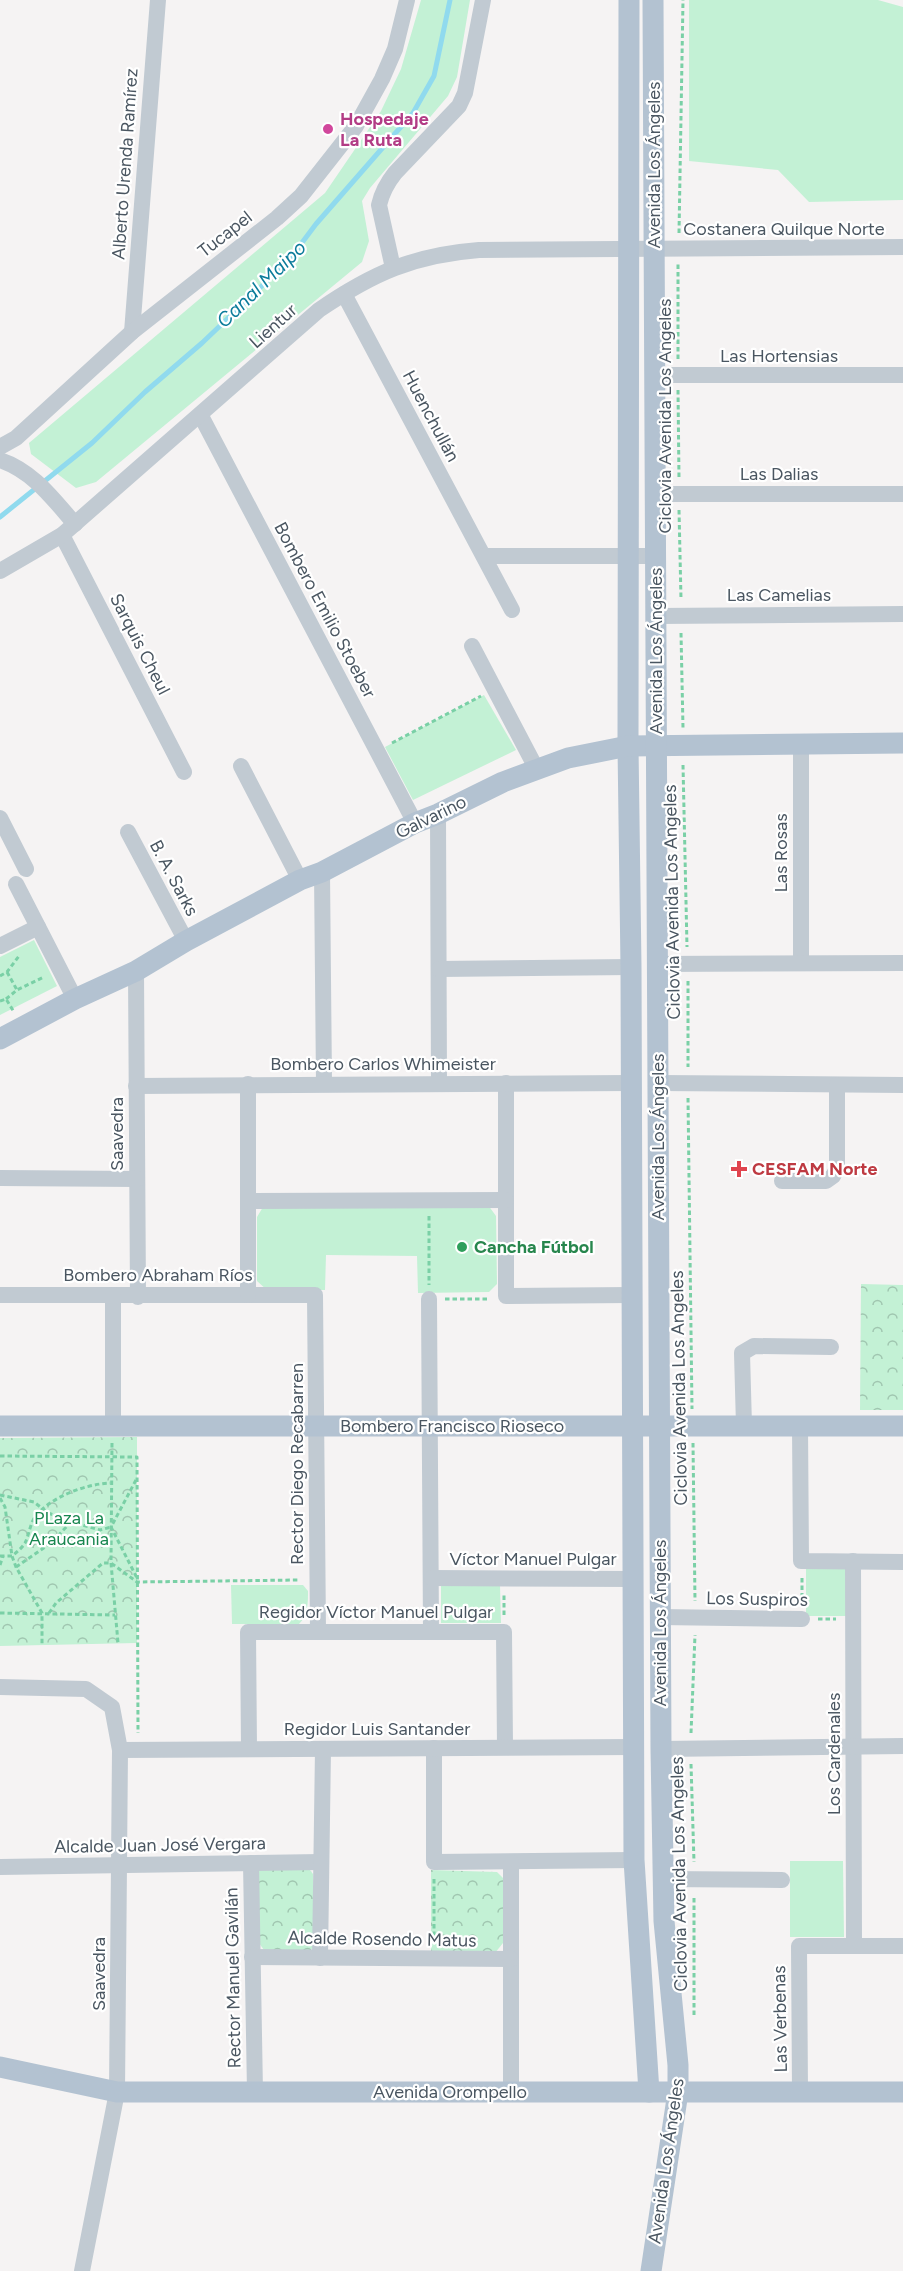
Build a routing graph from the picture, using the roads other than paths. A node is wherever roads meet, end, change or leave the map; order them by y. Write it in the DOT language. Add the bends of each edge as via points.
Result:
graph roads {
  1 [pos="158,0"];
  2 [pos="406,0"];
  3 [pos="483,0"];
  4 [pos="629,0"];
  5 [pos="653,0"];
  6 [pos="903,247"];
  7 [pos="628,249"];
  8 [pos="654,249"];
  9 [pos="393,268"];
  10 [pos="344,294"];
  11 [pos="132,332"];
  12 [pos="655,375"];
  13 [pos="903,375"];
  14 [pos="201,416"];
  15 [pos="0,447"];
  16 [pos="0,460"];
  17 [pos="655,494"];
  18 [pos="903,494"];
  19 [pos="69,530"];
  20 [pos="484,556"];
  21 [pos="628,556"];
  22 [pos="656,556"];
  23 [pos="0,571"];
  24 [pos="512,610"];
  25 [pos="903,614"];
  26 [pos="656,616"];
  27 [pos="472,646"];
  28 [pos="903,743"];
  29 [pos="801,744"];
  30 [pos="628,746"];
  31 [pos="656,746"];
  32 [pos="241,766"];
  33 [pos="536,768"];
  34 [pos="184,772"];
  35 [pos="438,814"];
  36 [pos="0,818"];
  37 [pos="415,823"];
  38 [pos="128,832"];
  39 [pos="26,869"];
  40 [pos="322,872"];
  41 [pos="300,880"];
  42 [pos="16,884"];
  43 [pos="38,927"];
  44 [pos="186,941"];
  45 [pos="0,946"];
  46 [pos="801,963"];
  47 [pos="903,963"];
  48 [pos="657,964"];
  49 [pos="631,967"];
  50 [pos="439,969"];
  51 [pos="136,971"];
  52 [pos="75,999"];
  53 [pos="0,1039"];
  54 [pos="439,1083"];
  55 [pos="506,1083"];
  56 [pos="630,1083"];
  57 [pos="658,1083"];
  58 [pos="248,1084"];
  59 [pos="324,1084"];
  60 [pos="837,1085"];
  61 [pos="903,1085"];
  62 [pos="136,1086"];
  63 [pos="0,1178"];
  64 [pos="137,1179"];
  65 [pos="782,1181"];
  66 [pos="506,1200"];
  67 [pos="249,1201"];
  68 [pos="0,1295"];
  69 [pos="113,1295"];
  70 [pos="248,1295"];
  71 [pos="315,1295"];
  72 [pos="631,1295"];
  73 [pos="138,1297"];
  74 [pos="429,1299"];
  75 [pos="831,1347"];
  76 [pos="0,1426"];
  77 [pos="113,1426"];
  78 [pos="316,1426"];
  79 [pos="431,1426"];
  80 [pos="633,1426"];
  81 [pos="659,1426"];
  82 [pos="744,1426"];
  83 [pos="800,1426"];
  84 [pos="903,1426"];
  85 [pos="853,1562"];
  86 [pos="903,1562"];
  87 [pos="432,1578"];
  88 [pos="634,1579"];
  89 [pos="660,1617"];
  90 [pos="802,1619"];
  91 [pos="318,1632"];
  92 [pos="431,1632"];
  93 [pos="0,1687"];
  94 [pos="853,1745"];
  95 [pos="903,1746"];
  96 [pos="634,1747"];
  97 [pos="434,1748"];
  98 [pos="506,1748"];
  99 [pos="249,1749"];
  100 [pos="323,1749"];
  101 [pos="661,1749"];
  102 [pos="120,1750"];
  103 [pos="634,1860"];
  104 [pos="321,1862"];
  105 [pos="251,1863"];
  106 [pos="511,1863"];
  107 [pos="119,1865"];
  108 [pos="0,1867"];
  109 [pos="663,1879"];
  110 [pos="782,1880"];
  111 [pos="854,1946"];
  112 [pos="903,1946"];
  113 [pos="252,1957"];
  114 [pos="320,1958"];
  115 [pos="511,1959"];
  116 [pos="0,2067"];
  117 [pos="117,2092"];
  118 [pos="255,2092"];
  119 [pos="511,2092"];
  120 [pos="649,2092"];
  121 [pos="678,2092"];
  122 [pos="800,2092"];
  123 [pos="903,2092"];
  124 [pos="82,2271"];
  125 [pos="651,2271"];
  1 -- 11 [label="street, Alberto Urenda Ramírez"];
  2 -- 11 [label="street, Tucapel" via="395,49 382,79 356,126 301,196"];
  3 -- 9 [label="street" via="459,106 395,173 381,196 379,205"];
  4 -- 7 [label="main road, Avenida Los Ángeles"];
  5 -- 8 [label="main road, Avenida Los Ángeles"];
  6 -- 8 [label="street, Costanera Quilque Norte"];
  7 -- 8 [label="street, Costanera Quilque Norte"];
  7 -- 9 [label="street, Lientur" via="469,251 430,256"];
  7 -- 21 [label="main road, Avenida Los Ángeles"];
  8 -- 12 [label="main road, Avenida Los Ángeles"];
  9 -- 10 [label="street, Lientur"];
  10 -- 14 [label="street, Lientur" via="319,310"];
  10 -- 20 [label="street, Huenchullán"];
  11 -- 15 [label="street, Tucapel" via="16,438"];
  12 -- 13 [label="street, Las Hortensias"];
  12 -- 17 [label="main road, Avenida Los Ángeles"];
  14 -- 19 [label="street, Lientur"];
  14 -- 37 [label="street, Bombero Emilio Stoeber"];
  16 -- 19 [label="street" via="32,476"];
  17 -- 18 [label="street, Las Dalias"];
  17 -- 22 [label="main road, Avenida Los Ángeles"];
  19 -- 23 [label="street, Lientur"];
  19 -- 34 [label="street, Sarquis Cheul"];
  20 -- 21 [label="street"];
  20 -- 24 [label="street, Huenchullán"];
  21 -- 22 [label="street"];
  21 -- 30 [label="main road, Avenida Los Ángeles"];
  22 -- 26 [label="main road, Avenida Los Ángeles"];
  25 -- 26 [label="street, Las Camelias"];
  26 -- 31 [label="main road, Avenida Los Ángeles"];
  27 -- 33 [label="street"];
  28 -- 29 [label="main road, Galvarino"];
  29 -- 31 [label="main road, Galvarino"];
  29 -- 46 [label="street, Las Rosas"];
  30 -- 31 [label="main road, Galvarino"];
  30 -- 33 [label="main road, Galvarino"];
  30 -- 49 [label="main road, Avenida Los Ángeles"];
  31 -- 48 [label="main road, Avenida Los Ángeles"];
  32 -- 41 [label="street"];
  33 -- 35 [label="main road, Galvarino"];
  35 -- 37 [label="main road, Galvarino"];
  35 -- 50 [label="street"];
  36 -- 39 [label="street"];
  37 -- 40 [label="main road, Galvarino"];
  38 -- 44 [label="street, B. A. Sarks"];
  40 -- 41 [label="main road, Galvarino"];
  40 -- 59 [label="street"];
  41 -- 44 [label="main road, Galvarino"];
  42 -- 43 [label="street"];
  43 -- 45 [label="street"];
  43 -- 52 [label="street"];
  44 -- 51 [label="main road, Galvarino"];
  46 -- 47 [label="street"];
  46 -- 48 [label="street"];
  48 -- 57 [label="main road, Avenida Los Ángeles"];
  49 -- 50 [label="street"];
  49 -- 56 [label="main road, Avenida Los Ángeles"];
  50 -- 54 [label="street"];
  51 -- 52 [label="main road, Galvarino"];
  51 -- 62 [label="street, Saavedra"];
  52 -- 53 [label="main road, Galvarino"];
  54 -- 55 [label="street, Bombero Carlos Whimeister"];
  54 -- 59 [label="street, Bombero Carlos Whimeister"];
  55 -- 56 [label="street, Bombero Carlos Whimeister"];
  55 -- 66 [label="street"];
  56 -- 72 [label="main road, Avenida Los Ángeles"];
  57 -- 60 [label="street"];
  57 -- 81 [label="main road, Avenida Los Ángeles"];
  58 -- 59 [label="street, Bombero Carlos Whimeister"];
  58 -- 62 [label="street, Bombero Carlos Whimeister"];
  58 -- 67 [label="street"];
  60 -- 61 [label="street"];
  60 -- 65 [label="street" via="837,1169 833,1176 826,1181"];
  62 -- 64 [label="street, Saavedra"];
  63 -- 64 [label="street"];
  64 -- 73 [label="street, Saavedra"];
  66 -- 67 [label="street"];
  66 -- 72 [label="street" via="506,1296"];
  67 -- 70 [label="street"];
  68 -- 69 [label="street, Bombero Abraham Ríos"];
  69 -- 73 [label="street, Bombero Abraham Ríos"];
  69 -- 77 [label="street"];
  70 -- 71 [label="street, Bombero Abraham Ríos"];
  70 -- 73 [label="street, Bombero Abraham Ríos"];
  71 -- 78 [label="street, Rector Diego Recabarren"];
  72 -- 80 [label="main road, Avenida Los Ángeles"];
  74 -- 79 [label="street"];
  75 -- 82 [label="street" via="754,1346 742,1353"];
  76 -- 77 [label="main road, Bombero Francisco Rioseco"];
  77 -- 78 [label="main road, Bombero Francisco Rioseco"];
  78 -- 79 [label="main road, Bombero Francisco Rioseco"];
  78 -- 91 [label="street, Rector Diego Recabarren"];
  79 -- 80 [label="main road, Bombero Francisco Rioseco"];
  79 -- 87 [label="street"];
  80 -- 81 [label="main road, Bombero Francisco Rioseco"];
  80 -- 88 [label="main road, Avenida Los Ángeles"];
  81 -- 82 [label="main road, Bombero Francisco Rioseco"];
  81 -- 89 [label="main road, Avenida Los Ángeles"];
  82 -- 83 [label="main road, Bombero Francisco Rioseco"];
  83 -- 84 [label="main road, Bombero Francisco Rioseco"];
  83 -- 85 [label="street" via="801,1561"];
  85 -- 86 [label="street"];
  85 -- 94 [label="street, Los Cardenales"];
  87 -- 88 [label="street, Víctor Manuel Pulgar"];
  87 -- 92 [label="street"];
  88 -- 96 [label="main road, Avenida Los Ángeles"];
  89 -- 90 [label="street, Los Suspiros"];
  89 -- 101 [label="main road, Avenida Los Ángeles"];
  91 -- 92 [label="street, Regidor Víctor Manuel Pulgar"];
  91 -- 99 [label="street, Regidor Víctor Manuel Pulgar" via="248,1632"];
  92 -- 98 [label="street, Regidor Víctor Manuel Pulgar" via="504,1632"];
  93 -- 102 [label="street, Saavedra" via="86,1689 112,1707"];
  94 -- 95 [label="street"];
  94 -- 101 [label="street"];
  94 -- 111 [label="street, Los Cardenales"];
  96 -- 98 [label="street, Regidor Luis Santander"];
  96 -- 103 [label="main road, Avenida Los Ángeles"];
  97 -- 98 [label="street, Regidor Luis Santander"];
  97 -- 100 [label="street, Regidor Luis Santander"];
  97 -- 106 [label="street" via="434,1862"];
  99 -- 100 [label="street, Regidor Luis Santander"];
  99 -- 102 [label="street, Regidor Luis Santander"];
  100 -- 104 [label="street"];
  101 -- 109 [label="main road, Avenida Los Ángeles"];
  102 -- 107 [label="street, Saavedra"];
  103 -- 106 [label="street"];
  103 -- 120 [label="main road, Avenida Los Ángeles"];
  104 -- 105 [label="street, Alcalde Juan José Vergara"];
  104 -- 114 [label="street"];
  105 -- 107 [label="street, Alcalde Juan José Vergara"];
  105 -- 113 [label="street, Rector Manuel Gavilán"];
  106 -- 115 [label="street"];
  107 -- 108 [label="street, Alcalde Juan José Vergara"];
  107 -- 117 [label="street, Saavedra"];
  109 -- 110 [label="street"];
  109 -- 121 [label="main road, Avenida Los Ángeles"];
  111 -- 112 [label="street"];
  111 -- 122 [label="street, Las Verbenas" via="799,1946"];
  113 -- 114 [label="street, Alcalde Rosendo Matus"];
  113 -- 118 [label="street, Rector Manuel Gavilán"];
  114 -- 115 [label="street, Alcalde Rosendo Matus"];
  115 -- 119 [label="street"];
  116 -- 117 [label="main road, Avenida Orompello"];
  117 -- 118 [label="main road, Avenida Orompello"];
  117 -- 124 [label="street, Saavedra"];
  118 -- 119 [label="main road, Avenida Orompello"];
  119 -- 120 [label="main road, Avenida Orompello"];
  120 -- 121 [label="main road, Avenida Orompello"];
  121 -- 122 [label="main road, Avenida Orompello"];
  121 -- 125 [label="main road, Avenida Los Ángeles"];
  122 -- 123 [label="main road, Avenida Orompello"];
}
